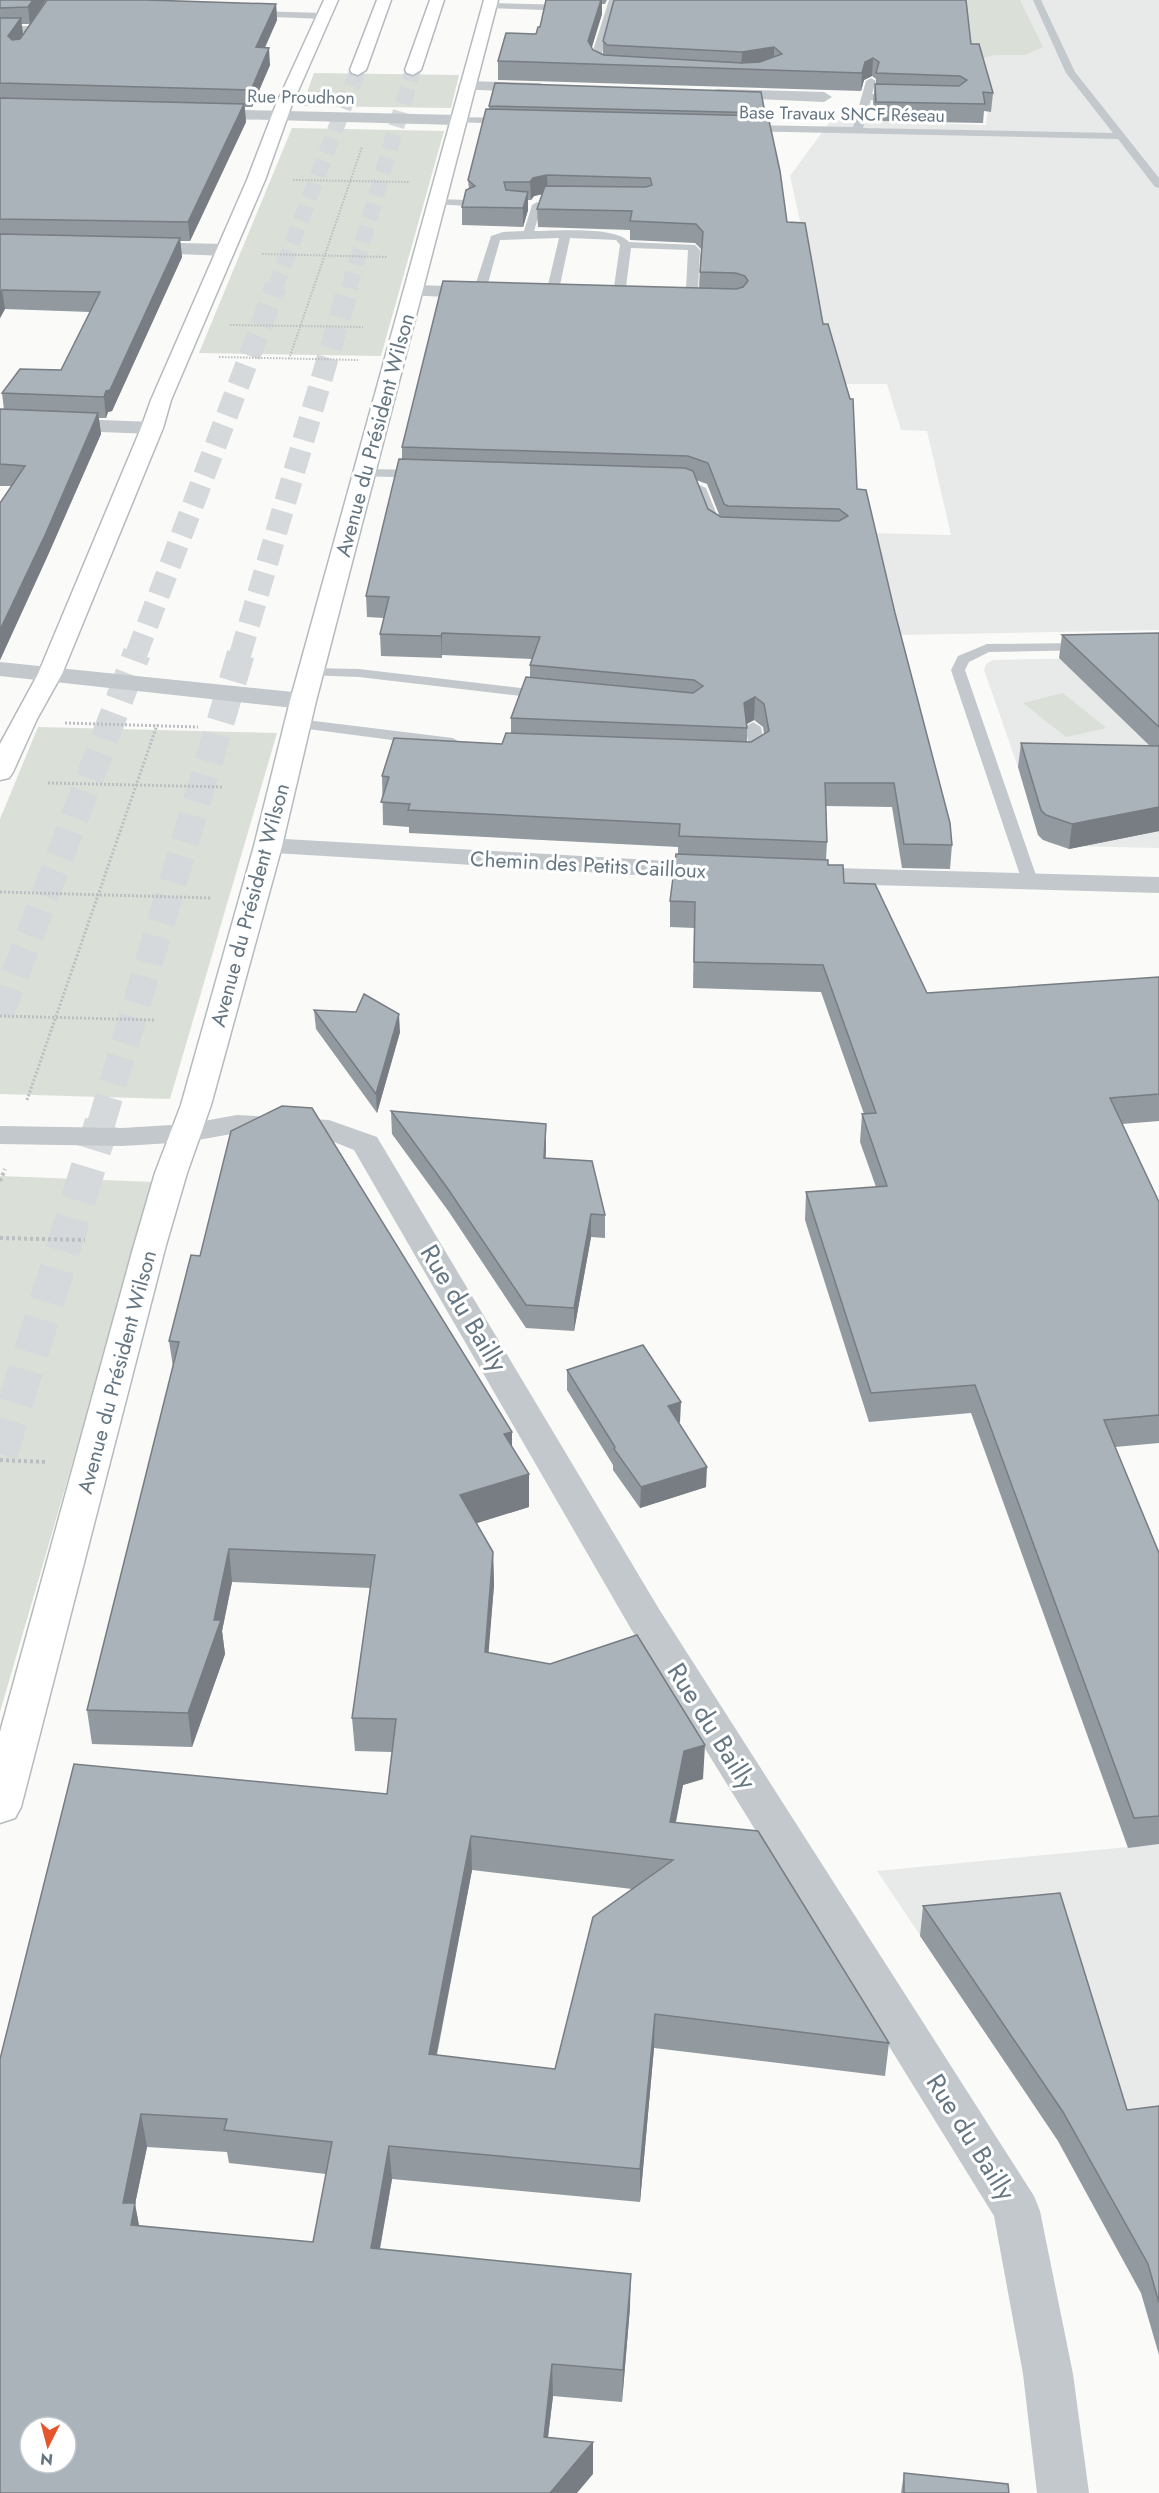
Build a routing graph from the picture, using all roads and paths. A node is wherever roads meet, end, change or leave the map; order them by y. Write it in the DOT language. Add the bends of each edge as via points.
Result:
graph roads {
  1 [pos="331,0"];
  2 [pos="384,0"];
  3 [pos="437,0"];
  4 [pos="1036,0"];
  5 [pos="490,3"];
  6 [pos="611,4"];
  7 [pos="323,8"];
  8 [pos="577,8"];
  9 [pos="599,8"];
  10 [pos="243,14"];
  11 [pos="39,20"];
  12 [pos="0,29"];
  13 [pos="615,68"];
  14 [pos="358,70"];
  15 [pos="413,70"];
  16 [pos="871,81"];
  17 [pos="466,86"];
  18 [pos="560,88"];
  19 [pos="697,94"];
  20 [pos="824,97"];
  21 [pos="867,97"];
  22 [pos="912,98"];
  23 [pos="179,114"];
  24 [pos="280,116"];
  25 [pos="457,120"];
  26 [pos="525,122"];
  27 [pos="738,128"];
  28 [pos="857,131"];
  29 [pos="1119,136"];
  30 [pos="365,138"];
  31 [pos="256,180"];
  32 [pos="350,181"];
  33 [pos="1159,185"];
  34 [pos="438,192"];
  35 [pos="549,198"];
  36 [pos="468,203"];
  37 [pos="528,234"];
  38 [pos="565,235"];
  39 [pos="626,245"];
  40 [pos="115,248"];
  41 [pos="226,250"];
  42 [pos="258,254"];
  43 [pos="325,255"];
  44 [pos="422,257"];
  45 [pos="482,283"];
  46 [pos="546,290"];
  47 [pos="413,291"];
  48 [pos="620,293"];
  49 [pos="684,293"];
  50 [pos="504,294"];
  51 [pos="573,296"];
  52 [pos="712,299"];
  53 [pos="230,325"];
  54 [pos="301,326"];
  55 [pos="363,327"];
  56 [pos="217,357"];
  57 [pos="289,359"];
  58 [pos="395,361"];
  59 [pos="0,422"];
  60 [pos="152,428"];
  61 [pos="365,473"];
  62 [pos="438,475"];
  63 [pos="663,483"];
  64 [pos="735,535"];
  65 [pos="1101,647"];
  66 [pos="0,669"];
  67 [pos="50,674"];
  68 [pos="564,697"];
  69 [pos="304,699"];
  70 [pos="69,723"];
  71 [pos="157,725"];
  72 [pos="201,727"];
  73 [pos="753,727"];
  74 [pos="467,744"];
  75 [pos="728,758"];
  76 [pos="0,772"];
  77 [pos="48,783"];
  78 [pos="135,785"];
  79 [pos="224,787"];
  80 [pos="268,846"];
  81 [pos="740,873"];
  82 [pos="774,874"];
  83 [pos="1030,881"];
  84 [pos="1159,885"];
  85 [pos="0,892"];
  86 [pos="96,895"];
  87 [pos="252,899"];
  88 [pos="0,1016"];
  89 [pos="55,1017"];
  90 [pos="155,1020"];
  91 [pos="27,1100"];
  92 [pos="188,1133"];
  93 [pos="0,1135"];
  94 [pos="0,1238"];
  95 [pos="85,1240"];
  96 [pos="0,1807"];
  97 [pos="1063,2493"];
  1 -- 7 [label="main road"];
  2 -- 14 [label="main road"];
  3 -- 15 [label="main road"];
  4 -- 29 [label="lane" via="1071,73"];
  5 -- 8 [label="lane"];
  5 -- 17 [label="main road, Avenue du Président Wilson"];
  6 -- 9 [label="lane"];
  6 -- 13 [label="lane" via="595,60 604,68"];
  7 -- 10 [label="lane"];
  7 -- 24 [label="main road"];
  11 -- 12 [label="lane" via="31,33"];
  16 -- 21 [label="lane"];
  17 -- 18 [label="street"];
  17 -- 25 [label="main road, Avenue du Président Wilson"];
  19 -- 20 [label="street"];
  21 -- 22 [label="lane"];
  21 -- 28 [label="lane"];
  23 -- 24 [label="street, Rue Proudhon"];
  24 -- 25 [label="street, Rue Proudhon"];
  24 -- 31 [label="main road"];
  25 -- 26 [label="lane"];
  25 -- 34 [label="main road, Avenue du Président Wilson"];
  27 -- 28 [label="lane, Base Travaux SNCF Réseau"];
  28 -- 29 [label="lane, Base Travaux SNCF Réseau"];
  29 -- 33 [label="lane"];
  30 -- 32 [label="path"];
  31 -- 32 [label="path"];
  31 -- 41 [label="main road"];
  32 -- 34 [label="path"];
  32 -- 43 [label="path"];
  34 -- 36 [label="lane"];
  34 -- 44 [label="main road, Avenue du Président Wilson"];
  35 -- 37 [label="lane" via="532,205"];
  37 -- 38 [label="lane"];
  37 -- 45 [label="lane" via="495,238"];
  38 -- 39 [label="lane" via="611,236"];
  38 -- 46 [label="lane"];
  39 -- 48 [label="lane"];
  39 -- 49 [label="lane" via="685,246 695,250"];
  40 -- 41 [label="street"];
  41 -- 60 [label="main road"];
  42 -- 43 [label="path"];
  43 -- 44 [label="path"];
  43 -- 54 [label="path"];
  44 -- 47 [label="main road, Avenue du Président Wilson"];
  46 -- 51 [label="street"];
  47 -- 50 [label="street"];
  47 -- 58 [label="main road, Avenue du Président Wilson"];
  49 -- 52 [label="street"];
  53 -- 54 [label="path"];
  54 -- 55 [label="path"];
  54 -- 57 [label="path"];
  56 -- 57 [label="path"];
  57 -- 58 [label="path"];
  58 -- 61 [label="main road, Avenue du Président Wilson"];
  59 -- 60 [label="street"];
  60 -- 67 [label="main road"];
  61 -- 62 [label="lane"];
  61 -- 69 [label="main road, Avenue du Président Wilson"];
  63 -- 64 [label="lane" via="687,483 700,488 716,529"];
  65 -- 83 [label="lane" via="987,648 963,659 958,670"];
  66 -- 67 [label="street"];
  67 -- 69 [label="street"];
  67 -- 76 [label="main road"];
  68 -- 69 [label="lane" via="359,673"];
  69 -- 74 [label="lane"];
  69 -- 80 [label="main road, Avenue du Président Wilson"];
  70 -- 71 [label="path"];
  71 -- 72 [label="path"];
  71 -- 78 [label="path"];
  73 -- 75 [label="lane" via="756,756"];
  77 -- 78 [label="path"];
  78 -- 79 [label="path"];
  78 -- 86 [label="path"];
  80 -- 81 [label="street, Chemin des Petits Cailloux"];
  80 -- 87 [label="main road, Avenue du Président Wilson"];
  82 -- 83 [label="street"];
  83 -- 84 [label="street"];
  85 -- 86 [label="path"];
  86 -- 87 [label="path"];
  86 -- 89 [label="path"];
  87 -- 92 [label="main road, Avenue du Président Wilson"];
  88 -- 89 [label="path"];
  89 -- 90 [label="path"];
  89 -- 91 [label="path"];
  92 -- 93 [label="street, Rue du Bailly" via="122,1137"];
  92 -- 96 [label="main road, Avenue du Président Wilson" via="171,1173 150,1245"];
  92 -- 97 [label="street, Rue du Bailly" via="237,1124 329,1129 366,1144 645,1619 1017,2211 1048,2374"];
  94 -- 95 [label="path"];
}
